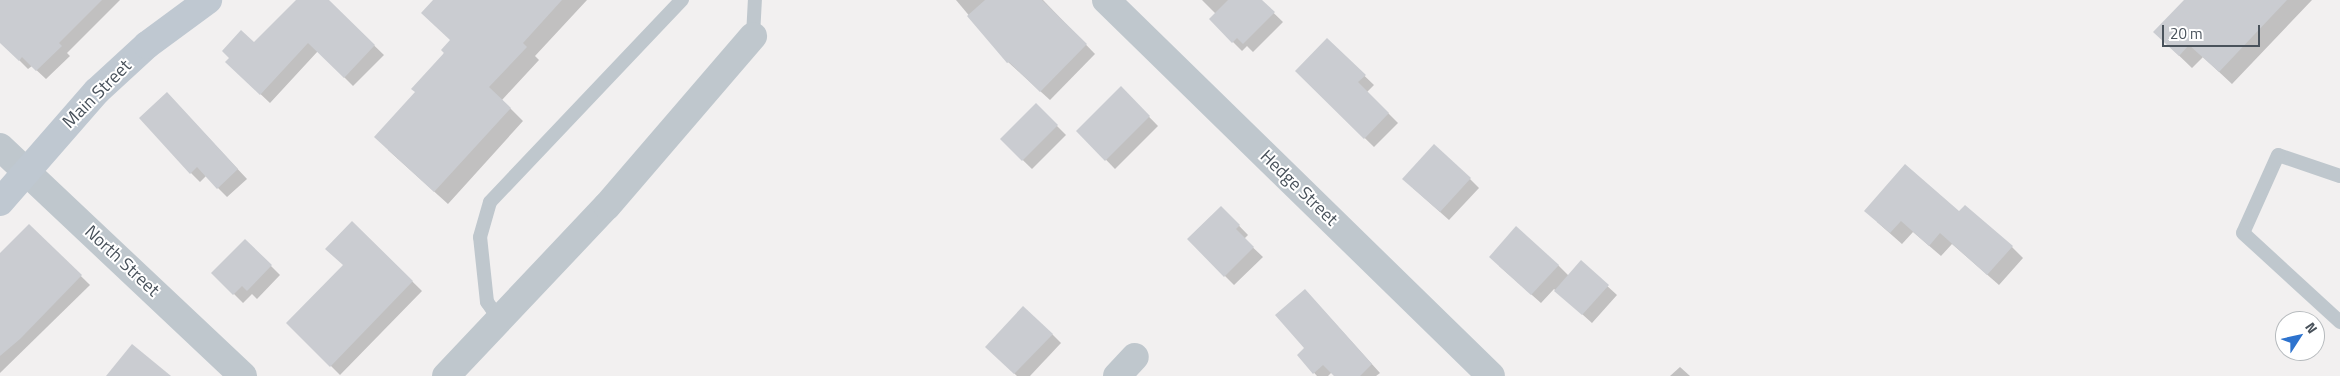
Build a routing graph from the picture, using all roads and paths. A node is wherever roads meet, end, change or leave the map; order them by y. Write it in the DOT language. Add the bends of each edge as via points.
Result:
graph roads {
  1 [pos="208,0"];
  2 [pos="682,0"];
  3 [pos="755,0"];
  4 [pos="1106,0"];
  5 [pos="753,36"];
  6 [pos="0,147"];
  7 [pos="25,172"];
  8 [pos="2340,176"];
  9 [pos="0,202"];
  10 [pos="499,319"];
  11 [pos="2340,322"];
  12 [pos="243,376"];
  13 [pos="446,376"];
  14 [pos="1492,376"];
  1 -- 7 [label="main road, Main Street" via="172,24 122,67 72,117"];
  2 -- 10 [label="lane" via="490,202 480,237 487,302"];
  3 -- 5 [label="lane"];
  4 -- 14 [label="street, Hedge Street"];
  5 -- 10 [label="street" via="607,206"];
  6 -- 7 [label="street, North Street"];
  7 -- 9 [label="main road, Main Street"];
  7 -- 12 [label="street, North Street"];
  8 -- 11 [label="lane" via="2278,155 2243,233"];
  10 -- 13 [label="street"];
}
